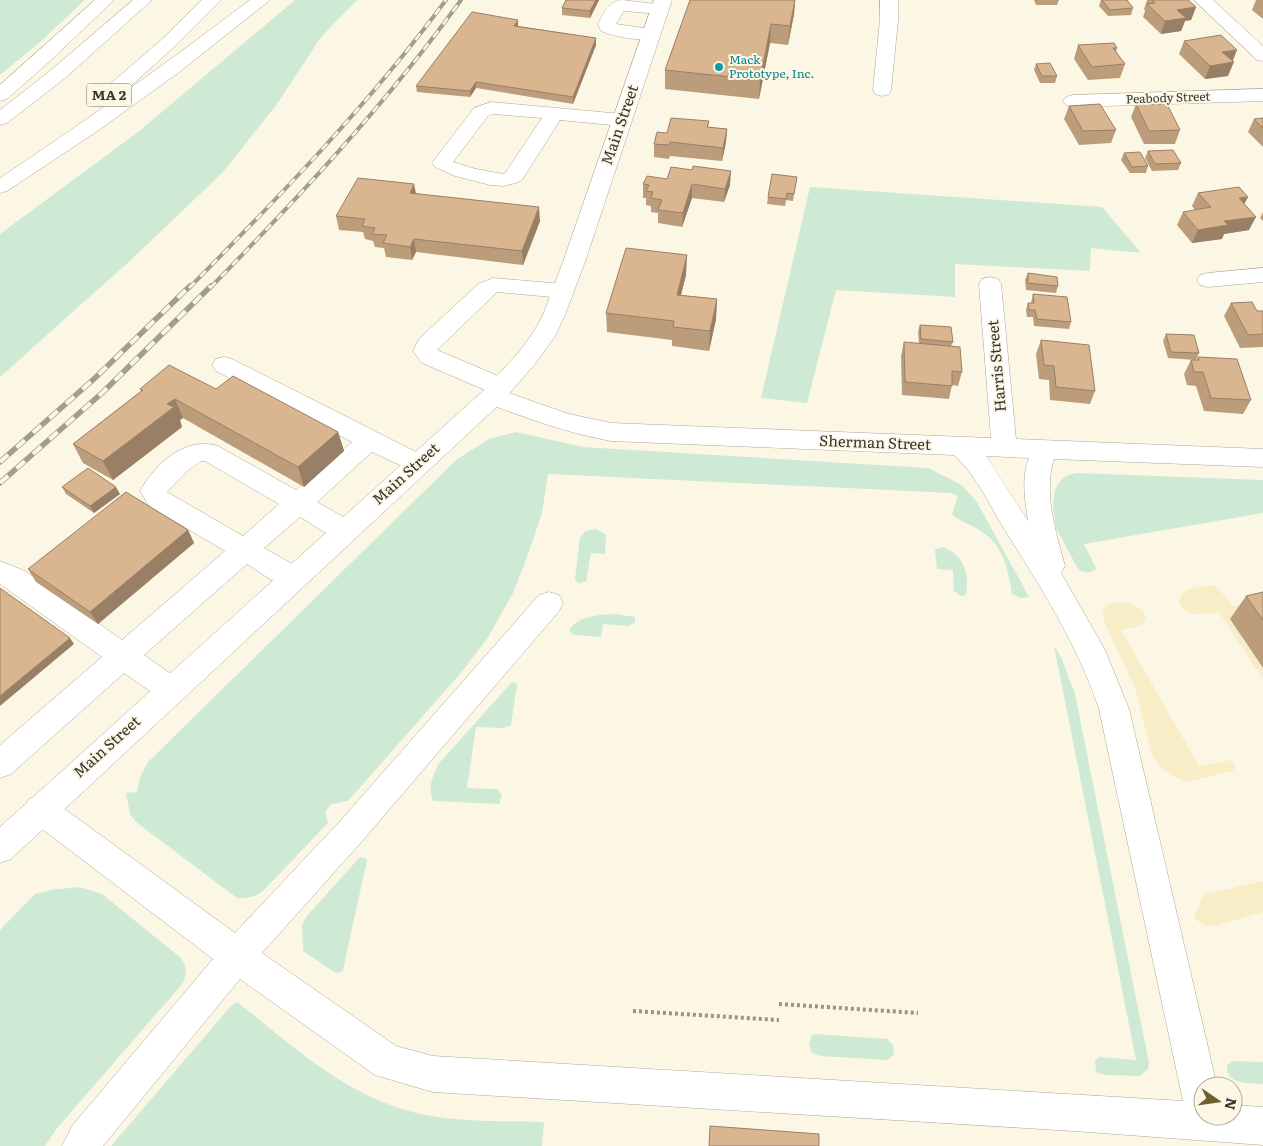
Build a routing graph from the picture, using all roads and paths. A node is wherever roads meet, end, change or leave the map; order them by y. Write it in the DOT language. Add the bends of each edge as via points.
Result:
graph roads {
  1 [pos="105,0"];
  2 [pos="143,0"];
  3 [pos="212,0"];
  4 [pos="261,0"];
  5 [pos="889,0"];
  6 [pos="1203,0"];
  7 [pos="661,4"];
  8 [pos="651,34"];
  9 [pos="1263,56"];
  10 [pos="882,90"];
  11 [pos="0,95"];
  12 [pos="1263,95"];
  13 [pos="1073,101"];
  14 [pos="554,114"];
  15 [pos="0,119"];
  16 [pos="622,120"];
  17 [pos="0,182"];
  18 [pos="0,187"];
  19 [pos="1263,275"];
  20 [pos="1208,280"];
  21 [pos="990,284"];
  22 [pos="563,291"];
  23 [pos="224,365"];
  24 [pos="497,392"];
  25 [pos="370,440"];
  26 [pos="960,446"];
  27 [pos="1004,448"];
  28 [pos="1046,450"];
  29 [pos="1263,458"];
  30 [pos="417,464"];
  31 [pos="298,503"];
  32 [pos="345,530"];
  33 [pos="245,550"];
  34 [pos="0,572"];
  35 [pos="293,578"];
  36 [pos="1059,594"];
  37 [pos="549,603"];
  38 [pos="124,657"];
  39 [pos="170,690"];
  40 [pos="0,764"];
  41 [pos="40,809"];
  42 [pos="0,848"];
  43 [pos="237,956"];
  44 [pos="778,1004"];
  45 [pos="633,1011"];
  46 [pos="918,1013"];
  47 [pos="778,1020"];
  48 [pos="1196,1076"];
  49 [pos="1193,1115"];
  50 [pos="1243,1122"];
  51 [pos="1263,1126"];
  52 [pos="81,1146"];
  1 -- 11 [label="main road"];
  2 -- 15 [label="main road"];
  3 -- 17 [label="main road, MA 2" via="122,84"];
  4 -- 18 [label="main road" via="89,128"];
  5 -- 10 [label="main road"];
  6 -- 9 [label="main road"];
  7 -- 8 [label="main road, Main Street"];
  7 -- 8 [label="main road" via="620,5 607,24 610,29"];
  8 -- 16 [label="main road, Main Street"];
  12 -- 13 [label="main road, Peabody Street"];
  14 -- 14 [label="main road" via="486,109 442,164 509,179"];
  14 -- 16 [label="main road"];
  16 -- 22 [label="main road, Main Street"];
  19 -- 20 [label="main road"];
  21 -- 27 [label="main road, Harris Street"];
  22 -- 24 [label="main road, Main Street" via="543,336"];
  22 -- 24 [label="main road, Sherman Street" via="493,285 427,345 430,357"];
  23 -- 25 [label="main road"];
  24 -- 26 [label="main road, Sherman Street" via="567,423 611,432"];
  24 -- 30 [label="main road, Main Street"];
  25 -- 30 [label="main road"];
  25 -- 31 [label="main road"];
  26 -- 27 [label="main road, Sherman Street"];
  26 -- 36 [label="main road" via="979,466"];
  27 -- 28 [label="main road, Sherman Street"];
  28 -- 29 [label="main road, Sherman Street"];
  28 -- 36 [label="main road" via="1038,463 1039,517"];
  30 -- 32 [label="main road, Main Street"];
  31 -- 32 [label="main road"];
  31 -- 33 [label="main road"];
  31 -- 33 [label="main road" via="209,452 200,451 189,456 160,481 153,491 158,499"];
  32 -- 35 [label="main road, Main Street"];
  33 -- 35 [label="main road"];
  33 -- 38 [label="main road"];
  34 -- 38 [label="main road" via="15,579"];
  35 -- 39 [label="main road, Main Street"];
  36 -- 48 [label="main road" via="1093,655 1114,709"];
  37 -- 43 [label="main road" via="353,829"];
  38 -- 39 [label="main road"];
  38 -- 40 [label="main road"];
  39 -- 41 [label="main road, Main Street"];
  41 -- 42 [label="main road, Main Street"];
  41 -- 43 [label="main road"];
  43 -- 49 [label="main road" via="388,1062 432,1074 1074,1112"];
  43 -- 52 [label="main road"];
  44 -- 46 [label="path"];
  45 -- 47 [label="path"];
  50 -- 51 [label="main road"];
}
